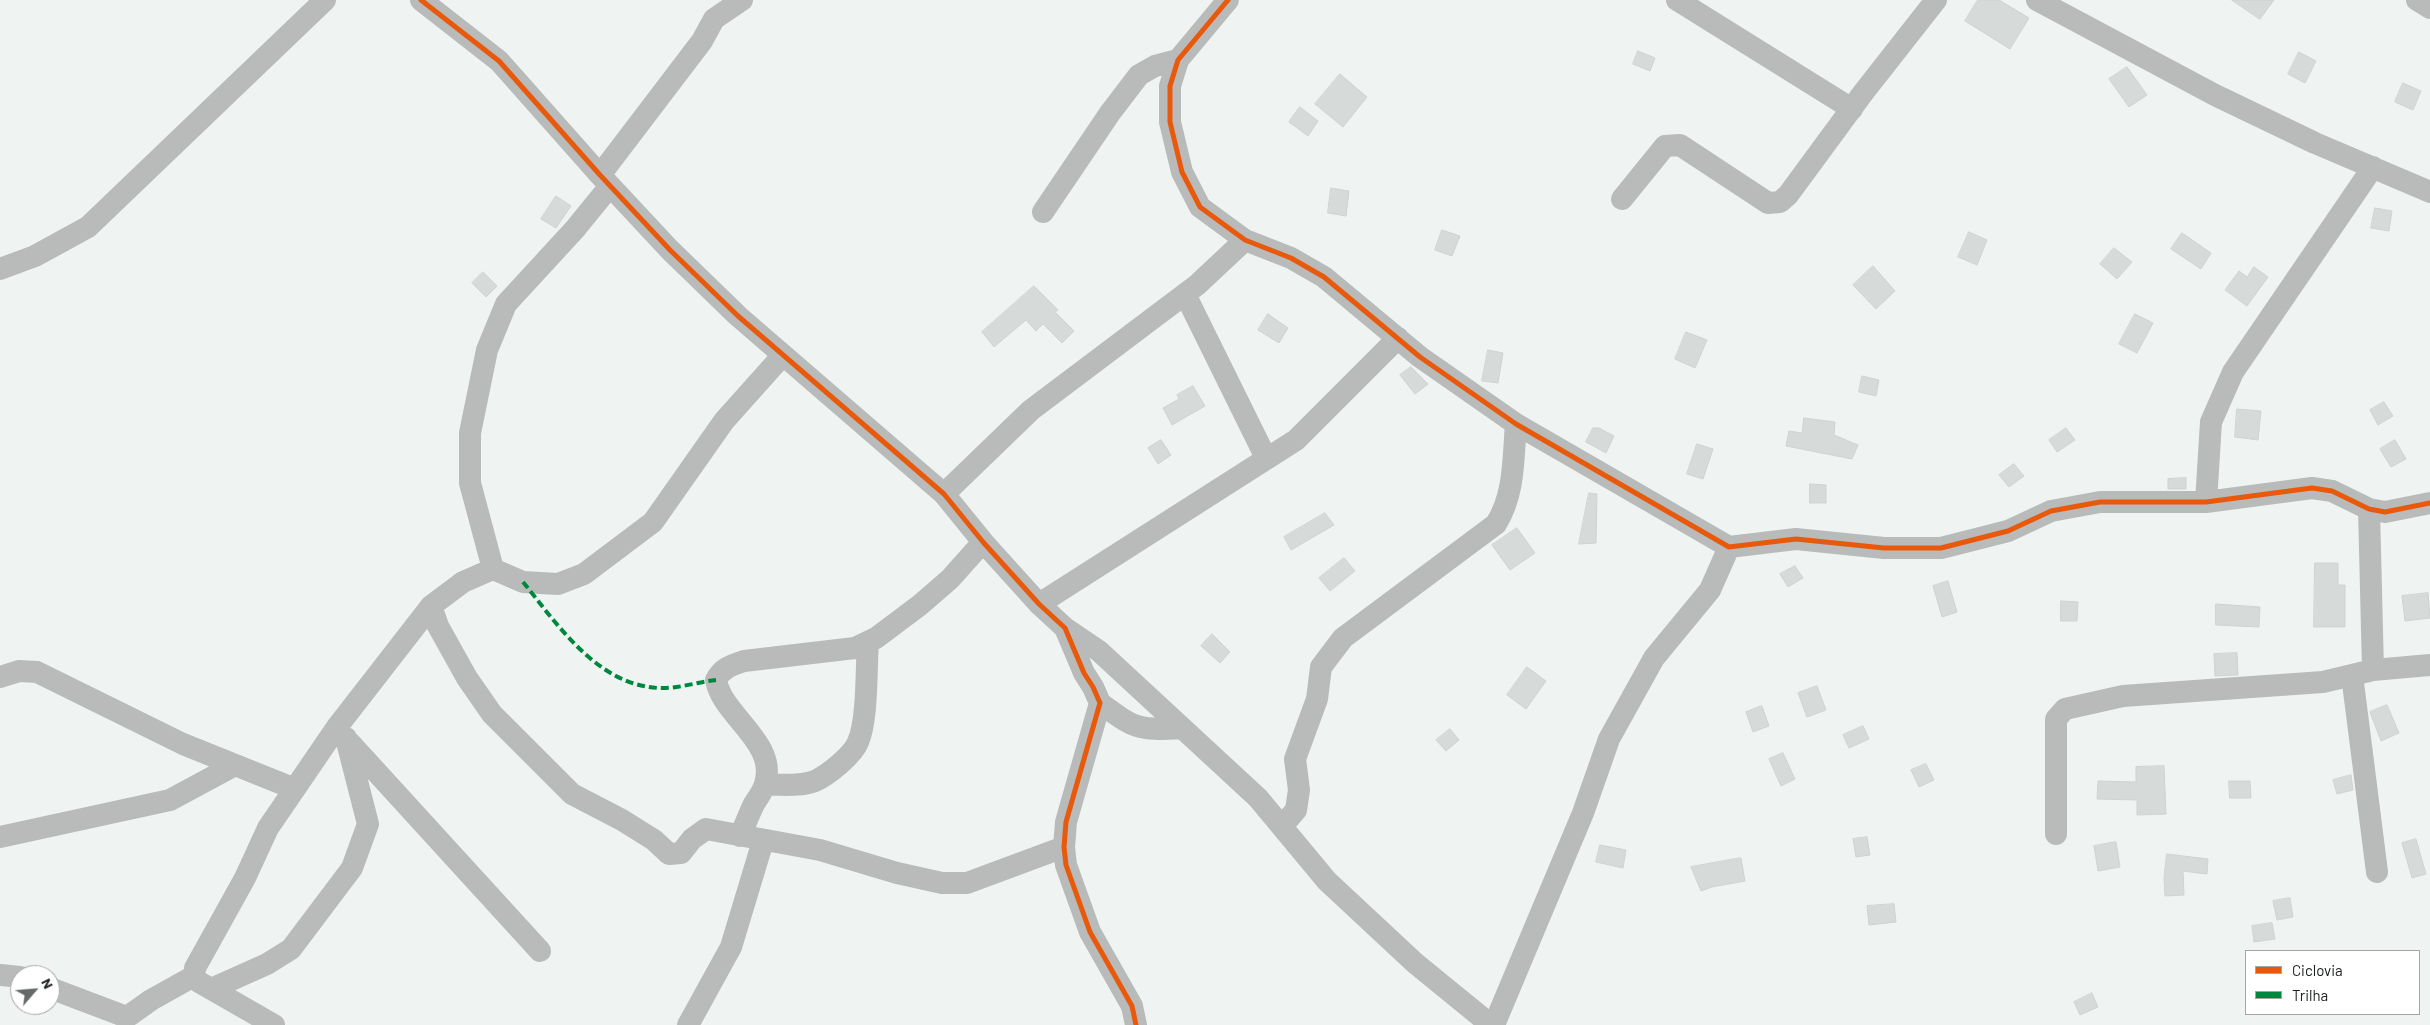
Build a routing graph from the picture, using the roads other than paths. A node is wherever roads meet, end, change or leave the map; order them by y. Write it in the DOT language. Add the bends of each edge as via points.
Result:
graph roads {
  1 [pos="325,0"];
  2 [pos="421,0"];
  3 [pos="742,0"];
  4 [pos="1228,0"];
  5 [pos="1677,0"];
  6 [pos="1936,0"];
  7 [pos="2037,0"];
  8 [pos="2417,0"];
  9 [pos="2430,8"];
  10 [pos="1178,60"];
  11 [pos="1852,109"];
  12 [pos="2372,167"];
  13 [pos="605,180"];
  14 [pos="2430,192"];
  15 [pos="1622,199"];
  16 [pos="1043,212"];
  17 [pos="1245,240"];
  18 [pos="0,269"];
  19 [pos="1185,294"];
  20 [pos="1398,338"];
  21 [pos="783,355"];
  22 [pos="1516,424"];
  23 [pos="1266,458"];
  24 [pos="944,494"];
  25 [pos="2206,502"];
  26 [pos="2430,503"];
  27 [pos="2369,509"];
  28 [pos="983,542"];
  29 [pos="1729,547"];
  30 [pos="493,569"];
  31 [pos="1039,604"];
  32 [pos="431,606"];
  33 [pos="1066,628"];
  34 [pos="868,642"];
  35 [pos="2430,665"];
  36 [pos="2362,673"];
  37 [pos="0,677"];
  38 [pos="1100,703"];
  39 [pos="1181,728"];
  40 [pos="341,732"];
  41 [pos="235,765"];
  42 [pos="765,785"];
  43 [pos="295,790"];
  44 [pos="1283,825"];
  45 [pos="2056,834"];
  46 [pos="740,836"];
  47 [pos="0,837"];
  48 [pos="763,841"];
  49 [pos="1064,847"];
  50 [pos="2378,872"];
  51 [pos="540,951"];
  52 [pos="203,982"];
  53 [pos="60,992"];
  54 [pos="274,1025"];
  55 [pos="688,1025"];
  56 [pos="1136,1025"];
  57 [pos="1493,1025"];
  1 -- 18 [label="street" via="88,226 35,256"];
  2 -- 13 [label="street" via="499,61"];
  3 -- 13 [label="street" via="714,19"];
  4 -- 10 [label="street"];
  5 -- 11 [label="street"];
  6 -- 11 [label="street"];
  7 -- 12 [label="street" via="2216,94"];
  8 -- 9 [label="street"];
  10 -- 16 [label="street" via="1155,66 1139,75"];
  10 -- 17 [label="street" via="1170,86 1170,122 1182,172 1200,207"];
  11 -- 15 [label="street" via="1780,202 1768,203 1680,145 1672,144 1665,146"];
  12 -- 14 [label="street"];
  12 -- 25 [label="street" via="2232,372 2211,422"];
  13 -- 21 [label="street" via="670,250"];
  13 -- 30 [label="street" via="574,229 506,304 487,350 470,433 470,483"];
  17 -- 19 [label="street"];
  17 -- 20 [label="street" via="1291,258 1324,277"];
  19 -- 23 [label="street"];
  19 -- 24 [label="street" via="1031,410"];
  20 -- 22 [label="street"];
  20 -- 23 [label="street" via="1296,440"];
  21 -- 24 [label="street"];
  21 -- 30 [label="street" via="724,420 653,522 584,574 558,584 523,582"];
  22 -- 29 [label="street"];
  22 -- 44 [label="street" via="1511,491 1506,509 1496,524 1343,638 1320,668 1317,699 1294,759 1299,790 1296,810"];
  23 -- 31 [label="street"];
  24 -- 28 [label="street"];
  25 -- 27 [label="street" via="2312,488 2332,492"];
  25 -- 29 [label="street" via="2100,502 2051,511 2008,531 1941,548 1884,548 1796,539"];
  26 -- 27 [label="street" via="2385,512"];
  27 -- 36 [label="street"];
  28 -- 31 [label="street"];
  28 -- 34 [label="street" via="950,579"];
  29 -- 57 [label="street" via="1710,590 1654,658 1609,739 1583,813"];
  30 -- 32 [label="street" via="462,582"];
  31 -- 33 [label="street"];
  32 -- 40 [label="street"];
  32 -- 46 [label="street" via="438,626 467,678 492,714 572,794 646,836 669,854 681,853 706,829"];
  33 -- 38 [label="street"];
  33 -- 39 [label="street" via="1099,651"];
  34 -- 42 [label="street" via="858,743 839,765 816,780"];
  34 -- 42 [label="street" via="856,648 744,660 720,673 716,680 718,691 755,739 763,756 767,773"];
  35 -- 36 [label="street"];
  36 -- 45 [label="street" via="2323,682 2123,696 2065,709 2056,719"];
  36 -- 50 [label="street"];
  37 -- 41 [label="street" via="19,671 37,672 183,744"];
  38 -- 39 [label="street" via="1130,724 1153,730"];
  38 -- 49 [label="street" via="1066,822"];
  39 -- 44 [label="street"];
  40 -- 43 [label="street"];
  40 -- 51 [label="street"];
  40 -- 52 [label="street" via="368,824 352,868 291,949 268,964"];
  41 -- 43 [label="street"];
  41 -- 47 [label="street" via="170,800"];
  42 -- 46 [label="street"];
  43 -- 52 [label="street" via="268,828 245,878 194,968"];
  44 -- 57 [label="street" via="1327,881 1415,963"];
  46 -- 48 [label="street"];
  48 -- 49 [label="street" via="820,850 942,883 967,883"];
  48 -- 55 [label="street" via="731,947"];
  49 -- 56 [label="street" via="1066,865 1090,932 1132,1006"];
  52 -- 53 [label="street" via="151,1000 124,1016"];
  52 -- 54 [label="street"];
}
